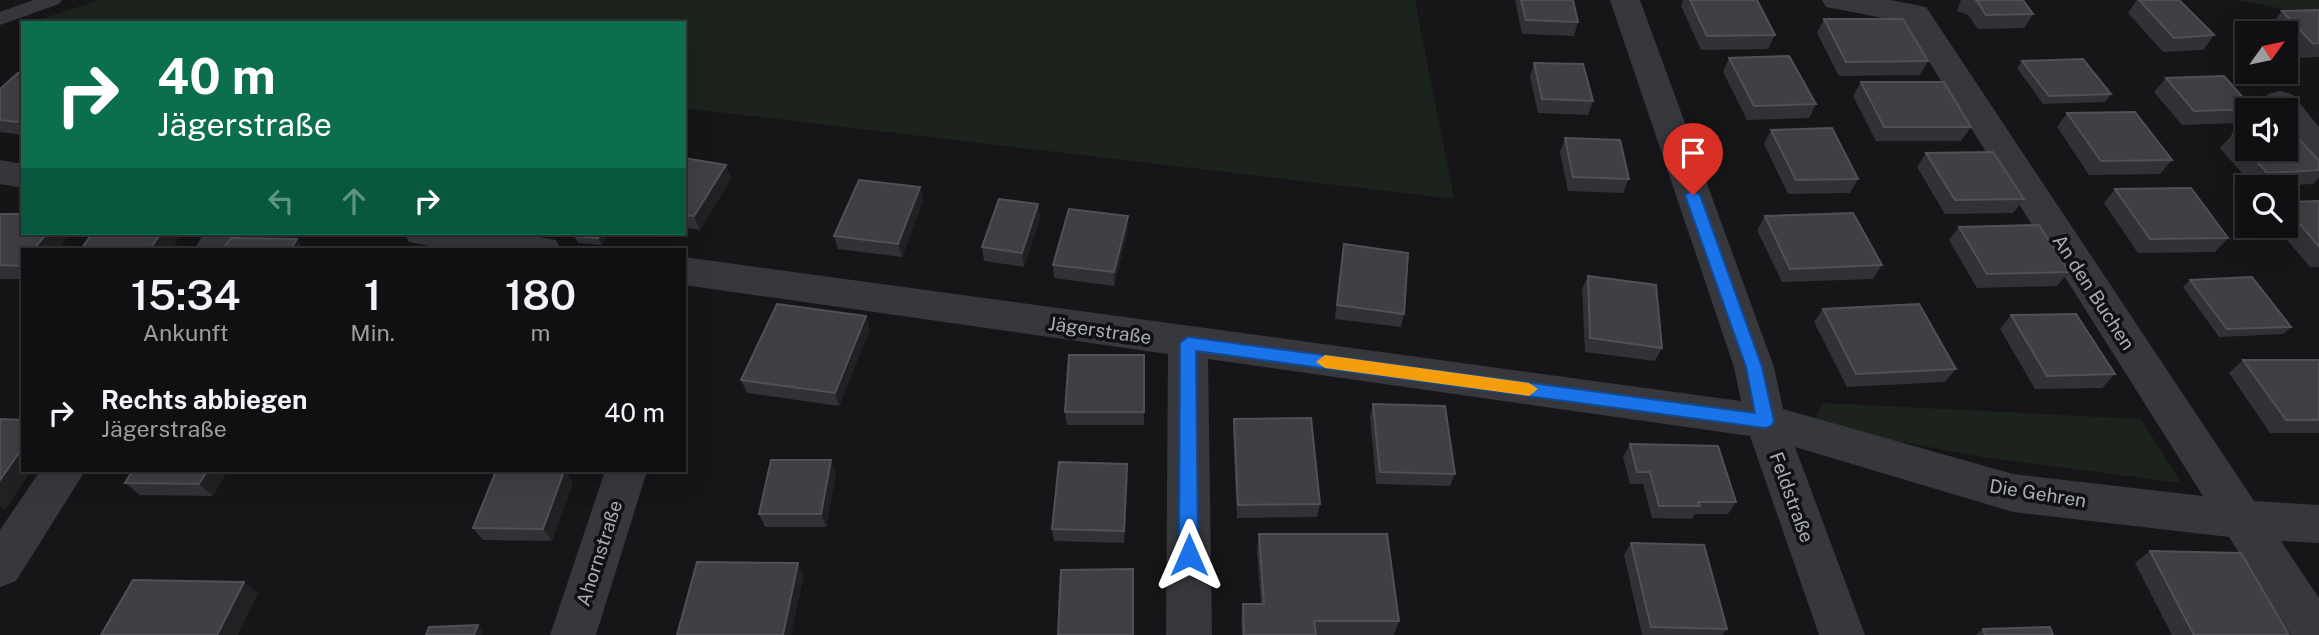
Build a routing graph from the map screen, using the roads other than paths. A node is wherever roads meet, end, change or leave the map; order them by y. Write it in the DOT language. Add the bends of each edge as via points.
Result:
graph roads {
  1 [pos="52,0"];
  2 [pos="1625,0"];
  3 [pos="1837,0"];
  4 [pos="0,19"];
  5 [pos="2298,124"];
  6 [pos="2319,150"];
  7 [pos="0,172"];
  8 [pos="21,176"];
  9 [pos="436,235"];
  10 [pos="529,248"];
  11 [pos="686,277"];
  12 [pos="1188,343"];
  13 [pos="1765,421"];
  14 [pos="63,472"];
  15 [pos="626,472"];
  16 [pos="2240,519"];
  17 [pos="2319,524"];
  18 [pos="2,560"];
  19 [pos="573,635"];
  20 [pos="1189,635"];
  21 [pos="1842,635"];
  22 [pos="2317,635"];
  1 -- 4 [label="lane"];
  2 -- 13 [label="street, Feldstraße" via="1754,367"];
  3 -- 16 [label="street, An den Buchen" via="1915,14"];
  5 -- 6 [label="street"];
  7 -- 8 [label="street"];
  9 -- 10 [label="street"];
  11 -- 12 [label="street, Jägerstraße"];
  12 -- 13 [label="street, Jägerstraße"];
  12 -- 20 [label="street"];
  13 -- 16 [label="street, Die Gehren" via="2013,493"];
  13 -- 21 [label="street, Feldstraße"];
  14 -- 18 [label="street"];
  15 -- 19 [label="street, Ahornstraße"];
  16 -- 17 [label="street, Die Gehren"];
  16 -- 22 [label="street, An den Buchen"];
}
